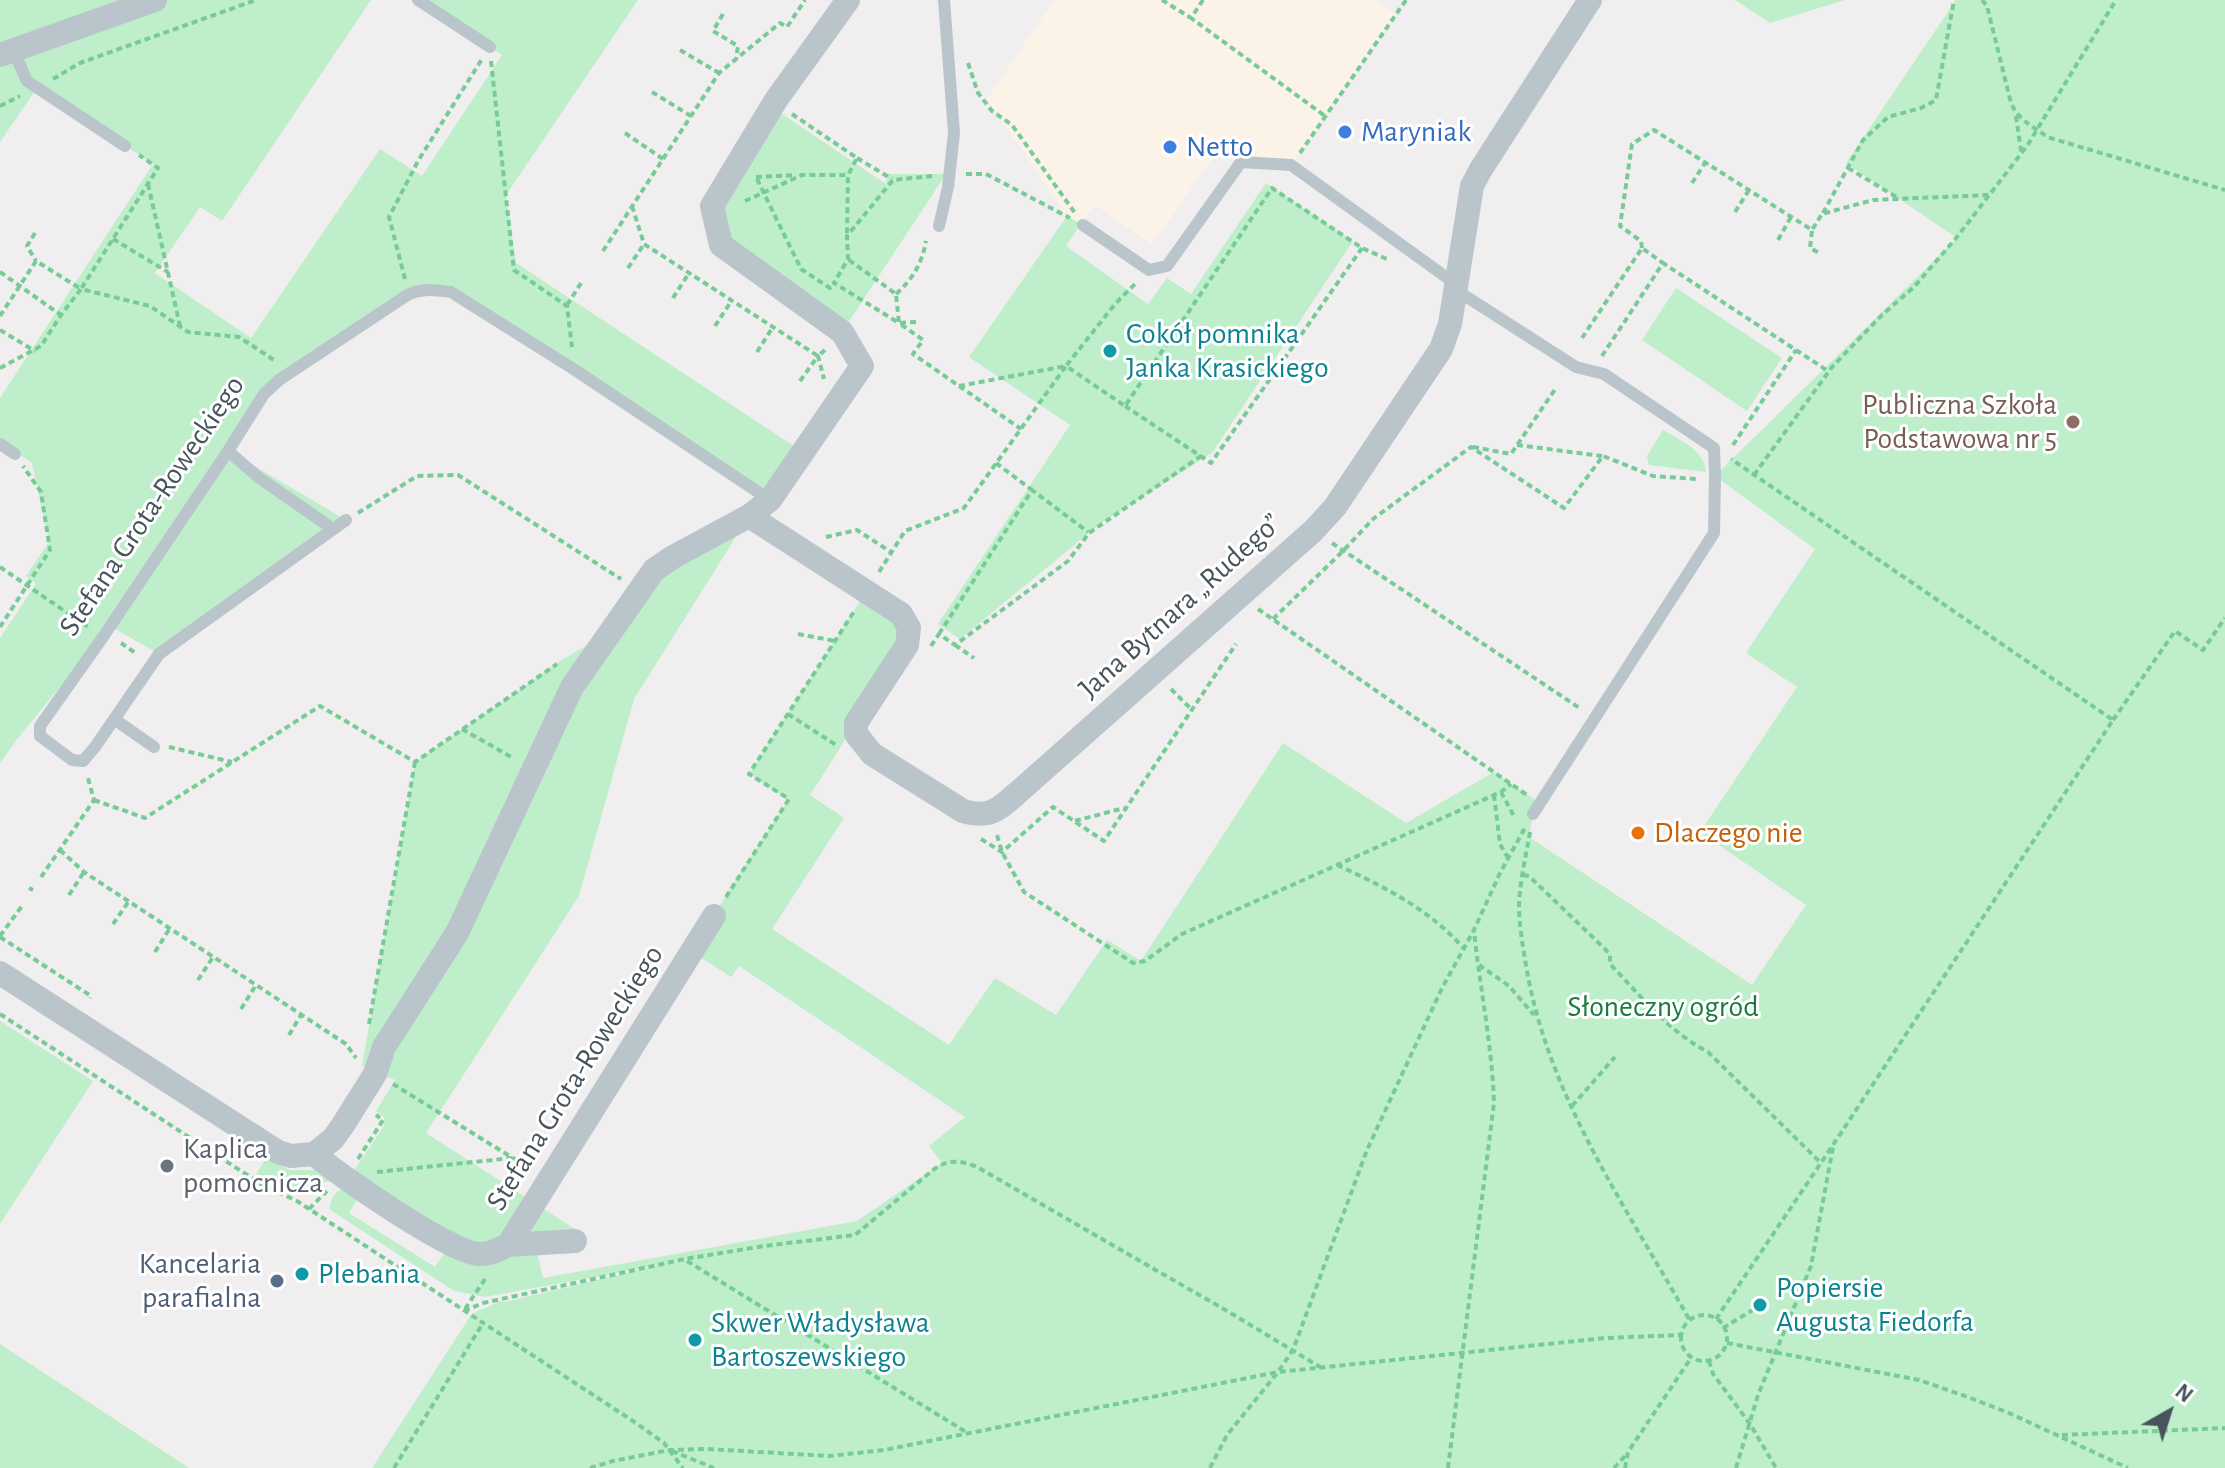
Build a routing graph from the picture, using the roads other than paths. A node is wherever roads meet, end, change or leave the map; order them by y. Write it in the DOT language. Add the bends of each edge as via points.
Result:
graph roads {
  1 [pos="155,0"];
  2 [pos="418,0"];
  3 [pos="848,0"];
  4 [pos="944,0"];
  5 [pos="1590,0"];
  6 [pos="490,47"];
  7 [pos="7,52"];
  8 [pos="125,146"];
  9 [pos="1083,225"];
  10 [pos="939,226"];
  11 [pos="1457,288"];
  12 [pos="0,444"];
  13 [pos="228,451"];
  14 [pos="15,454"];
  15 [pos="770,500"];
  16 [pos="749,516"];
  17 [pos="346,520"];
  18 [pos="333,529"];
  19 [pos="114,719"];
  20 [pos="154,747"];
  21 [pos="1536,809"];
  22 [pos="714,916"];
  23 [pos="0,973"];
  24 [pos="314,1154"];
  25 [pos="575,1241"];
  26 [pos="501,1248"];
  1 -- 7 [label="street"];
  2 -- 6 [label="lane"];
  3 -- 15 [label="street" via="776,100 712,206 721,245 842,332 862,366"];
  4 -- 10 [label="lane" via="954,133"];
  5 -- 11 [label="street, Jana Bytnara „Rudego”" via="1472,186"];
  7 -- 8 [label="lane" via="27,81"];
  9 -- 11 [label="lane" via="1149,270 1167,266 1241,162 1291,165"];
  11 -- 16 [label="street, Jana Bytnara „Rudego”" via="1441,349 1335,507 990,814 963,811 872,754 856,734 856,723 907,645 909,628 901,614"];
  11 -- 21 [label="lane" via="1576,367 1604,374 1714,448 1714,533"];
  12 -- 14 [label="lane"];
  13 -- 15 [label="lane, Stefana Grota-Roweckiego" via="264,394 279,380 409,294 431,289 451,292"];
  13 -- 18 [label="lane"];
  13 -- 19 [label="lane, Stefana Grota-Roweckiego" via="40,726 40,736 72,760 83,761"];
  15 -- 16 [label="street"];
  16 -- 24 [label="street" via="673,557 638,590 572,687 443,957 384,1047 375,1074 343,1125"];
  17 -- 18 [label="lane"];
  18 -- 19 [label="lane" via="159,654"];
  19 -- 20 [label="lane"];
  22 -- 26 [label="street, Stefana Grota-Roweckiego" via="549,1181"];
  23 -- 24 [label="street" via="278,1152"];
  24 -- 26 [label="street, Stefana Grota-Roweckiego" via="453,1247 479,1255"];
  25 -- 26 [label="street"];
}
